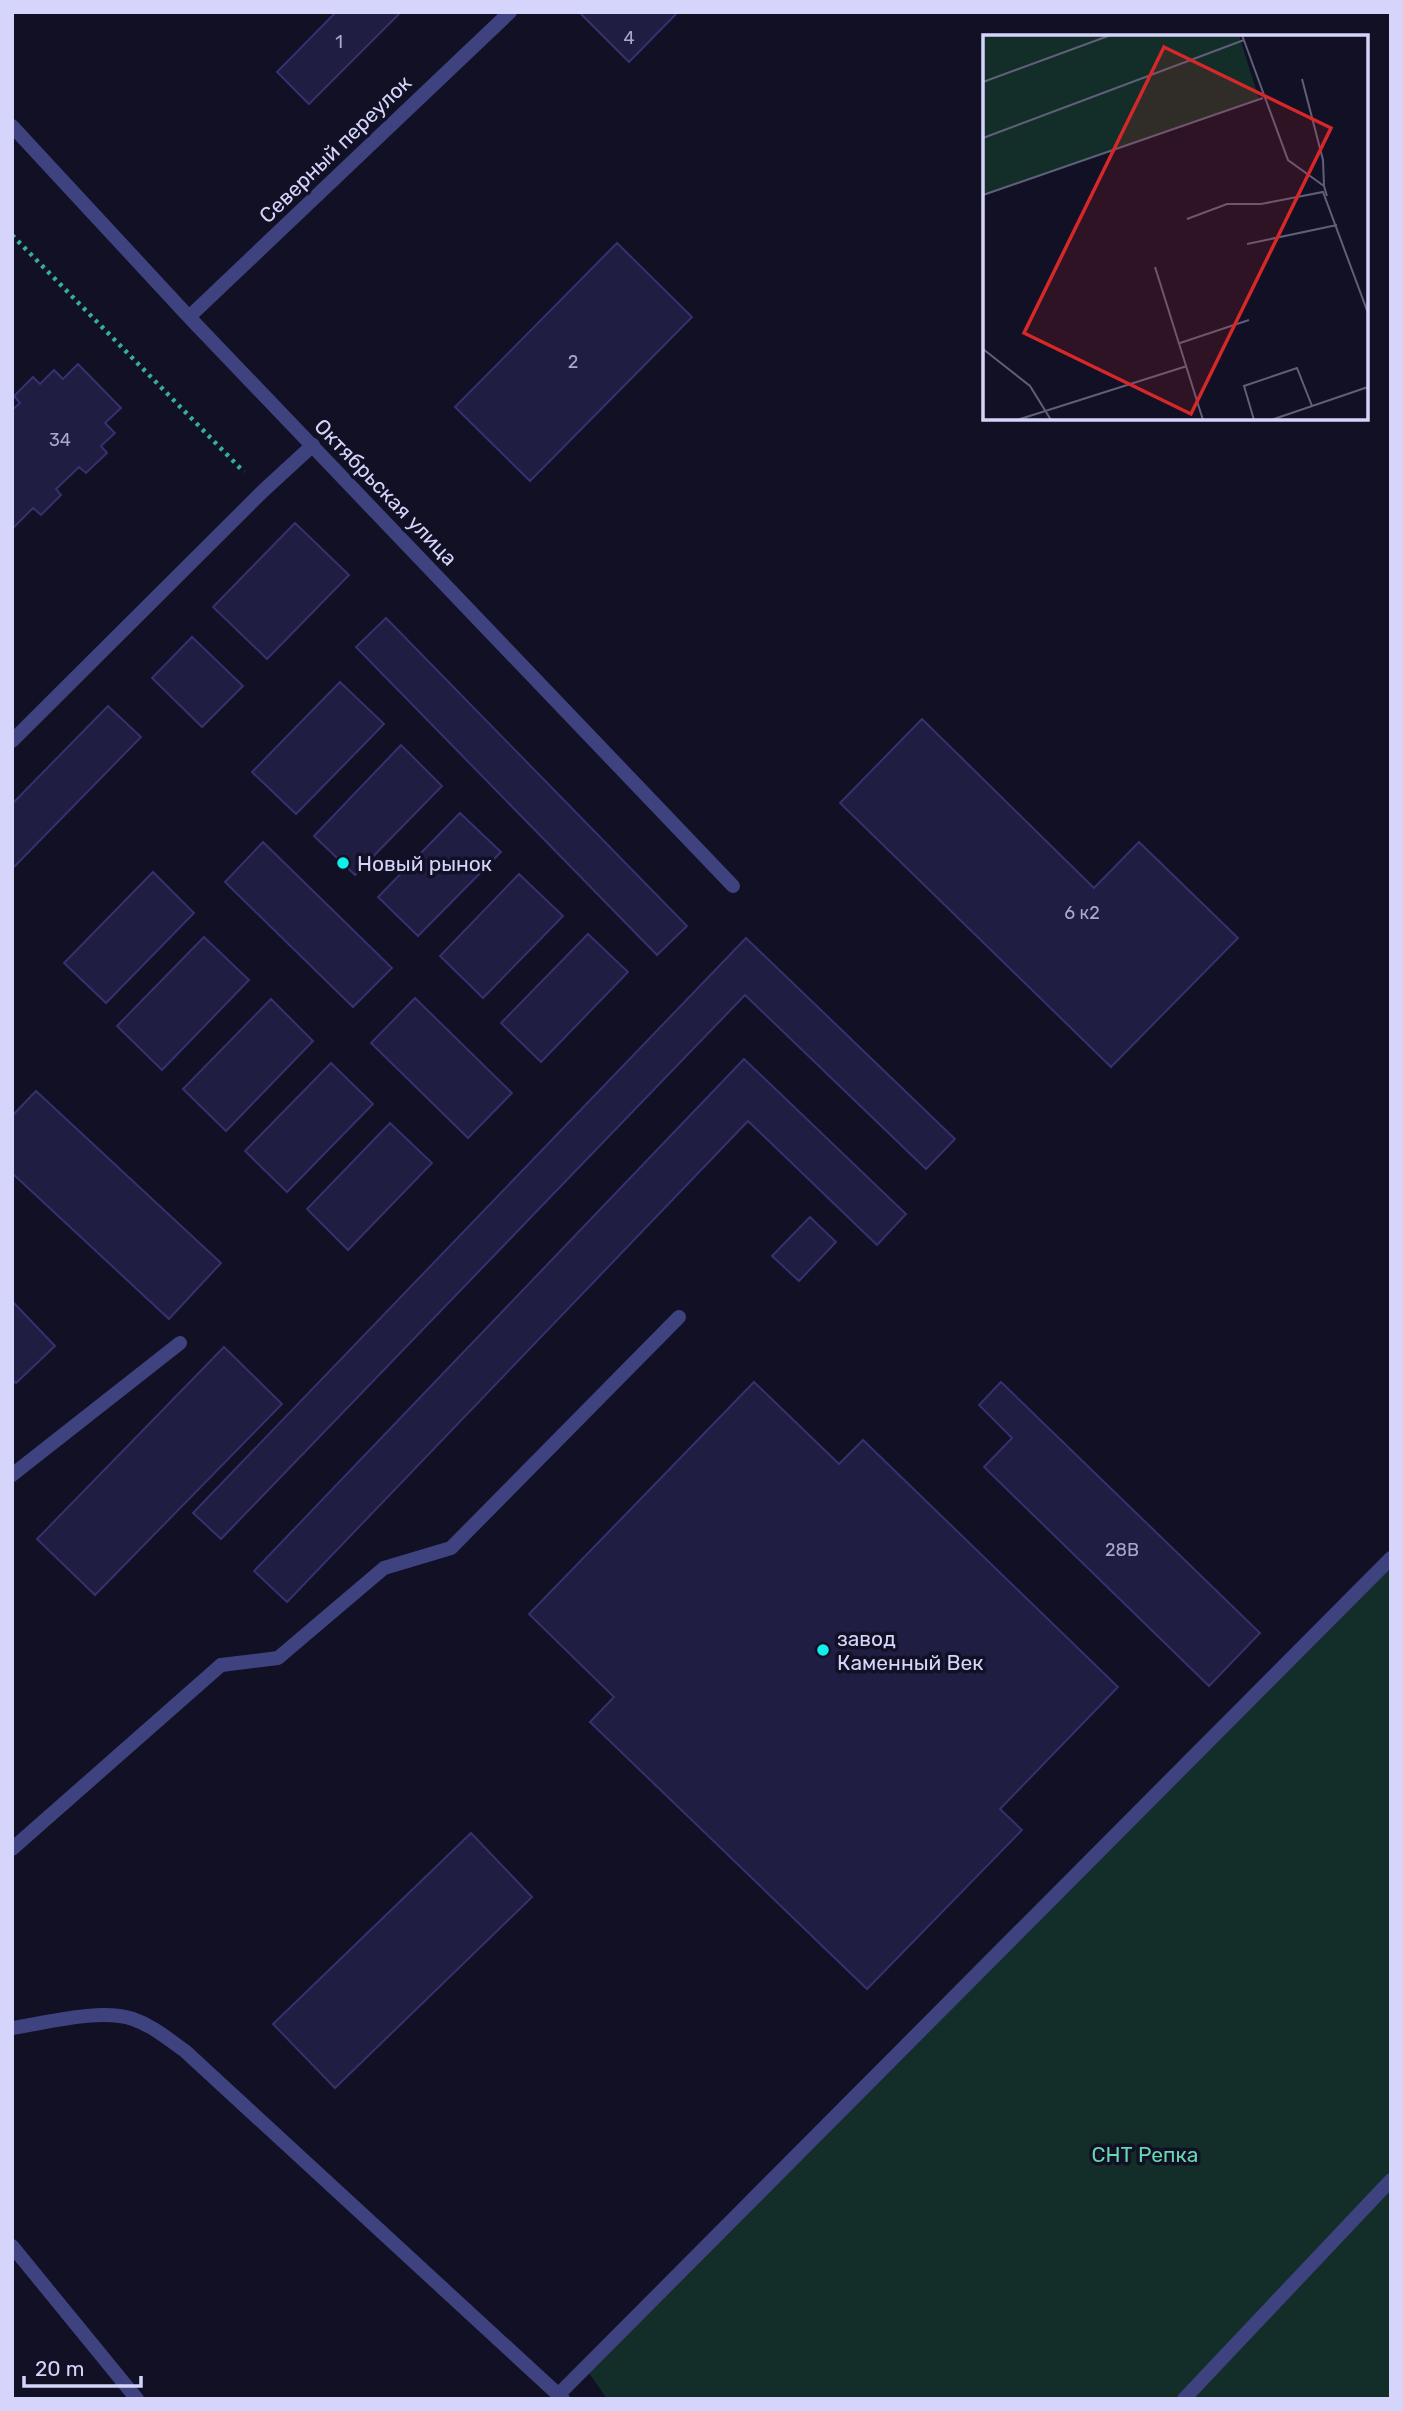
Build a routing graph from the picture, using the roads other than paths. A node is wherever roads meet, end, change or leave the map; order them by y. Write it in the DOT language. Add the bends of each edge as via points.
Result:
graph roads {
  1 [pos="510,12"];
  2 [pos="12,126"];
  3 [pos="189,317"];
  4 [pos="313,446"];
  5 [pos="12,741"];
  6 [pos="733,886"];
  7 [pos="679,1317"];
  8 [pos="180,1343"];
  9 [pos="12,1475"];
  10 [pos="1391,1558"];
  11 [pos="12,1849"];
  12 [pos="12,2028"];
  13 [pos="1391,2180"];
  14 [pos="12,2246"];
  15 [pos="561,2397"];
  16 [pos="137,2399"];
  17 [pos="1184,2399"];
  1 -- 3 [label="street, Северный переулок"];
  2 -- 3 [label="street, Октябрьская улица"];
  3 -- 4 [label="street, Октябрьская улица"];
  4 -- 5 [label="street"];
  4 -- 6 [label="street, Октябрьская улица"];
  7 -- 11 [label="street" via="451,1548 384,1568 278,1658 221,1665"];
  8 -- 9 [label="street"];
  10 -- 15 [label="street"];
  12 -- 15 [label="street" via="95,2015 130,2018 155,2029 185,2051"];
  13 -- 17 [label="street"];
  14 -- 16 [label="street"];
}
